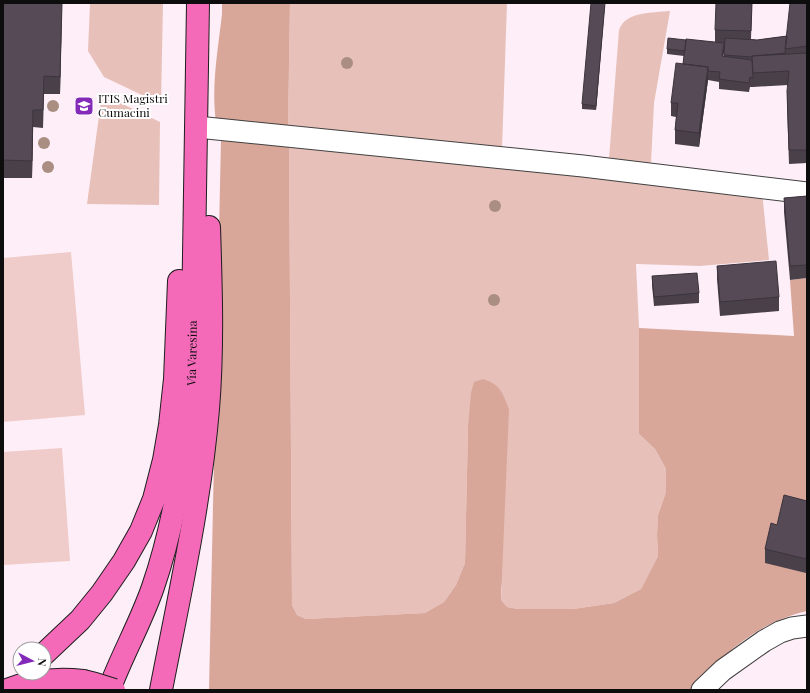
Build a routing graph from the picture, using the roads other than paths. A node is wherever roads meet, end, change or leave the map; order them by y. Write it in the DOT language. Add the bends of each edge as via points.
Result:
graph roads {
  1 [pos="198,3"];
  2 [pos="197,133"];
  3 [pos="807,193"];
  4 [pos="807,626"];
  5 [pos="52,646"];
  6 [pos="16,681"];
  7 [pos="7,690"];
  8 [pos="109,690"];
  9 [pos="114,690"];
  10 [pos="161,690"];
  11 [pos="702,690"];
  1 -- 2 [label="main road, Via Varesina"];
  2 -- 3 [label="street" via="583,166"];
  2 -- 5 [label="main road" via="180,244 175,379 170,425 154,499 141,531 102,593 80,620"];
  2 -- 8 [label="main road, Via Varesina" via="192,381 185,444 169,532 153,588"];
  2 -- 10 [label="main road" via="209,234 211,348 208,408 199,488"];
  4 -- 11 [label="street" via="780,632 764,641 723,670"];
  6 -- 7 [label="main road"];
  7 -- 9 [label="main road, bridge" via="30,682 68,679"];
}
